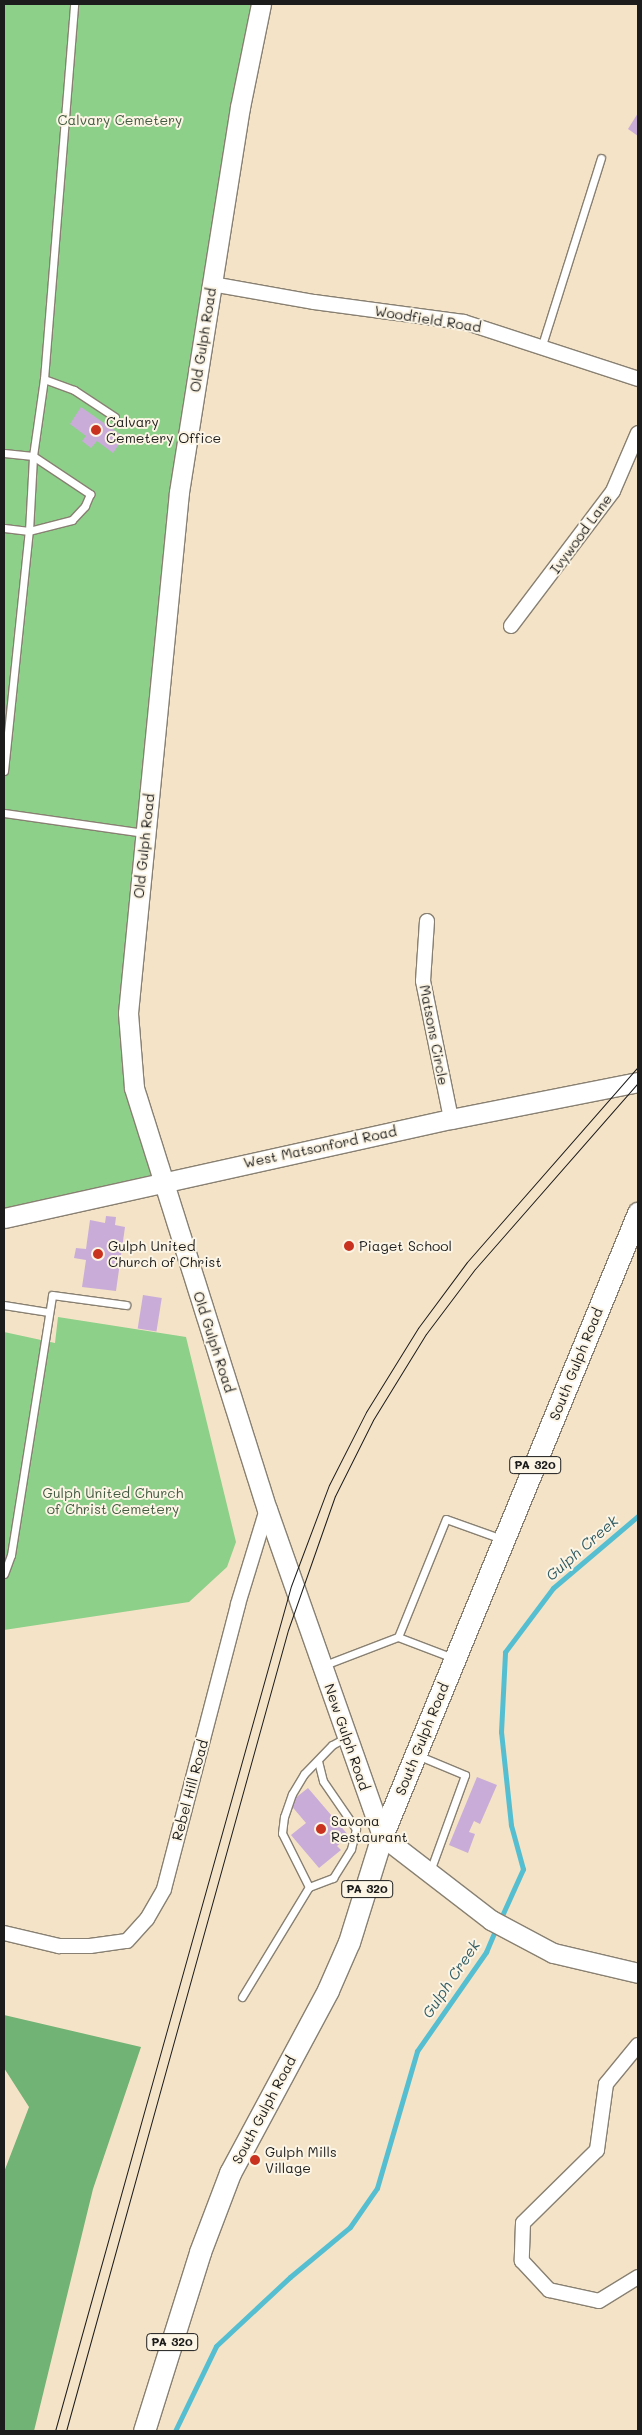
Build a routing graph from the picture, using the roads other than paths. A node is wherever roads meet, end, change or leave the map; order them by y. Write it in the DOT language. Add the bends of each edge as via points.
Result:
graph roads {
  1 [pos="74,4"];
  2 [pos="261,4"];
  3 [pos="601,158"];
  4 [pos="212,284"];
  5 [pos="542,345"];
  6 [pos="44,379"];
  7 [pos="638,379"];
  8 [pos="115,417"];
  9 [pos="638,433"];
  10 [pos="4,453"];
  11 [pos="33,456"];
  12 [pos="4,528"];
  13 [pos="29,531"];
  14 [pos="510,626"];
  15 [pos="4,771"];
  16 [pos="4,813"];
  17 [pos="145,833"];
  18 [pos="427,921"];
  19 [pos="638,1082"];
  20 [pos="451,1119"];
  21 [pos="163,1181"];
  22 [pos="638,1213"];
  23 [pos="4,1218"];
  24 [pos="4,1305"];
  25 [pos="126,1305"];
  26 [pos="48,1312"];
  27 [pos="267,1509"];
  28 [pos="504,1540"];
  29 [pos="4,1574"];
  30 [pos="398,1637"];
  31 [pos="455,1659"];
  32 [pos="322,1666"];
  33 [pos="347,1737"];
  34 [pos="415,1755"];
  35 [pos="318,1761"];
  36 [pos="382,1836"];
  37 [pos="429,1874"];
  38 [pos="308,1887"];
  39 [pos="4,1933"];
  40 [pos="638,1973"];
  41 [pos="242,1997"];
  42 [pos="638,2046"];
  43 [pos="638,2277"];
  44 [pos="144,2431"];
  1 -- 6 [label="lane"];
  2 -- 4 [label="street, Old Gulph Road" via="240,107"];
  3 -- 5 [label="lane"];
  4 -- 5 [label="street, Woodfield Road" via="314,302 464,322"];
  4 -- 17 [label="street, Old Gulph Road" via="179,492"];
  5 -- 7 [label="street, Woodfield Road"];
  6 -- 8 [label="lane" via="74,390"];
  6 -- 11 [label="lane"];
  9 -- 14 [label="street, Ivywood Lane" via="613,491"];
  10 -- 11 [label="lane"];
  11 -- 13 [label="lane"];
  11 -- 13 [label="lane" via="90,494 85,506 72,520"];
  12 -- 13 [label="lane"];
  13 -- 15 [label="lane"];
  16 -- 17 [label="lane"];
  17 -- 21 [label="street, Old Gulph Road" via="128,1013 130,1060 134,1088"];
  18 -- 20 [label="street, Matsons Circle" via="423,982"];
  19 -- 20 [label="street, West Matsonford Road"];
  20 -- 21 [label="street, West Matsonford Road"];
  21 -- 23 [label="street, West Matsonford Road"];
  21 -- 27 [label="street, Old Gulph Road"];
  22 -- 28 [label="main road, South Gulph Road / PA 320"];
  24 -- 26 [label="lane"];
  25 -- 26 [label="lane" via="52,1295"];
  26 -- 29 [label="lane" via="11,1555"];
  27 -- 32 [label="street, Old Gulph Road"];
  27 -- 39 [label="street, Rebel Hill Road" via="238,1604 164,1889 147,1919 127,1941 90,1946 59,1946"];
  28 -- 30 [label="lane" via="446,1519"];
  28 -- 31 [label="main road, South Gulph Road / PA 320"];
  30 -- 31 [label="lane"];
  30 -- 32 [label="lane"];
  31 -- 34 [label="main road, South Gulph Road / PA 320"];
  32 -- 33 [label="street, New Gulph Road"];
  33 -- 35 [label="lane" via="332,1745"];
  33 -- 36 [label="street, New Gulph Road"];
  34 -- 36 [label="main road, South Gulph Road / PA 320"];
  34 -- 37 [label="lane" via="465,1775"];
  35 -- 38 [label="lane" via="304,1774 292,1794 282,1833"];
  35 -- 38 [label="lane" via="323,1781 356,1829 352,1849 333,1878"];
  36 -- 37 [label="street"];
  36 -- 44 [label="main road, South Gulph Road / PA 320" via="361,1907 331,1982 230,2173 200,2252"];
  37 -- 40 [label="street" via="491,1920 553,1954"];
  38 -- 41 [label="lane"];
  42 -- 43 [label="street" via="606,2084 597,2150 523,2223 522,2261 550,2290 599,2301"];
}
